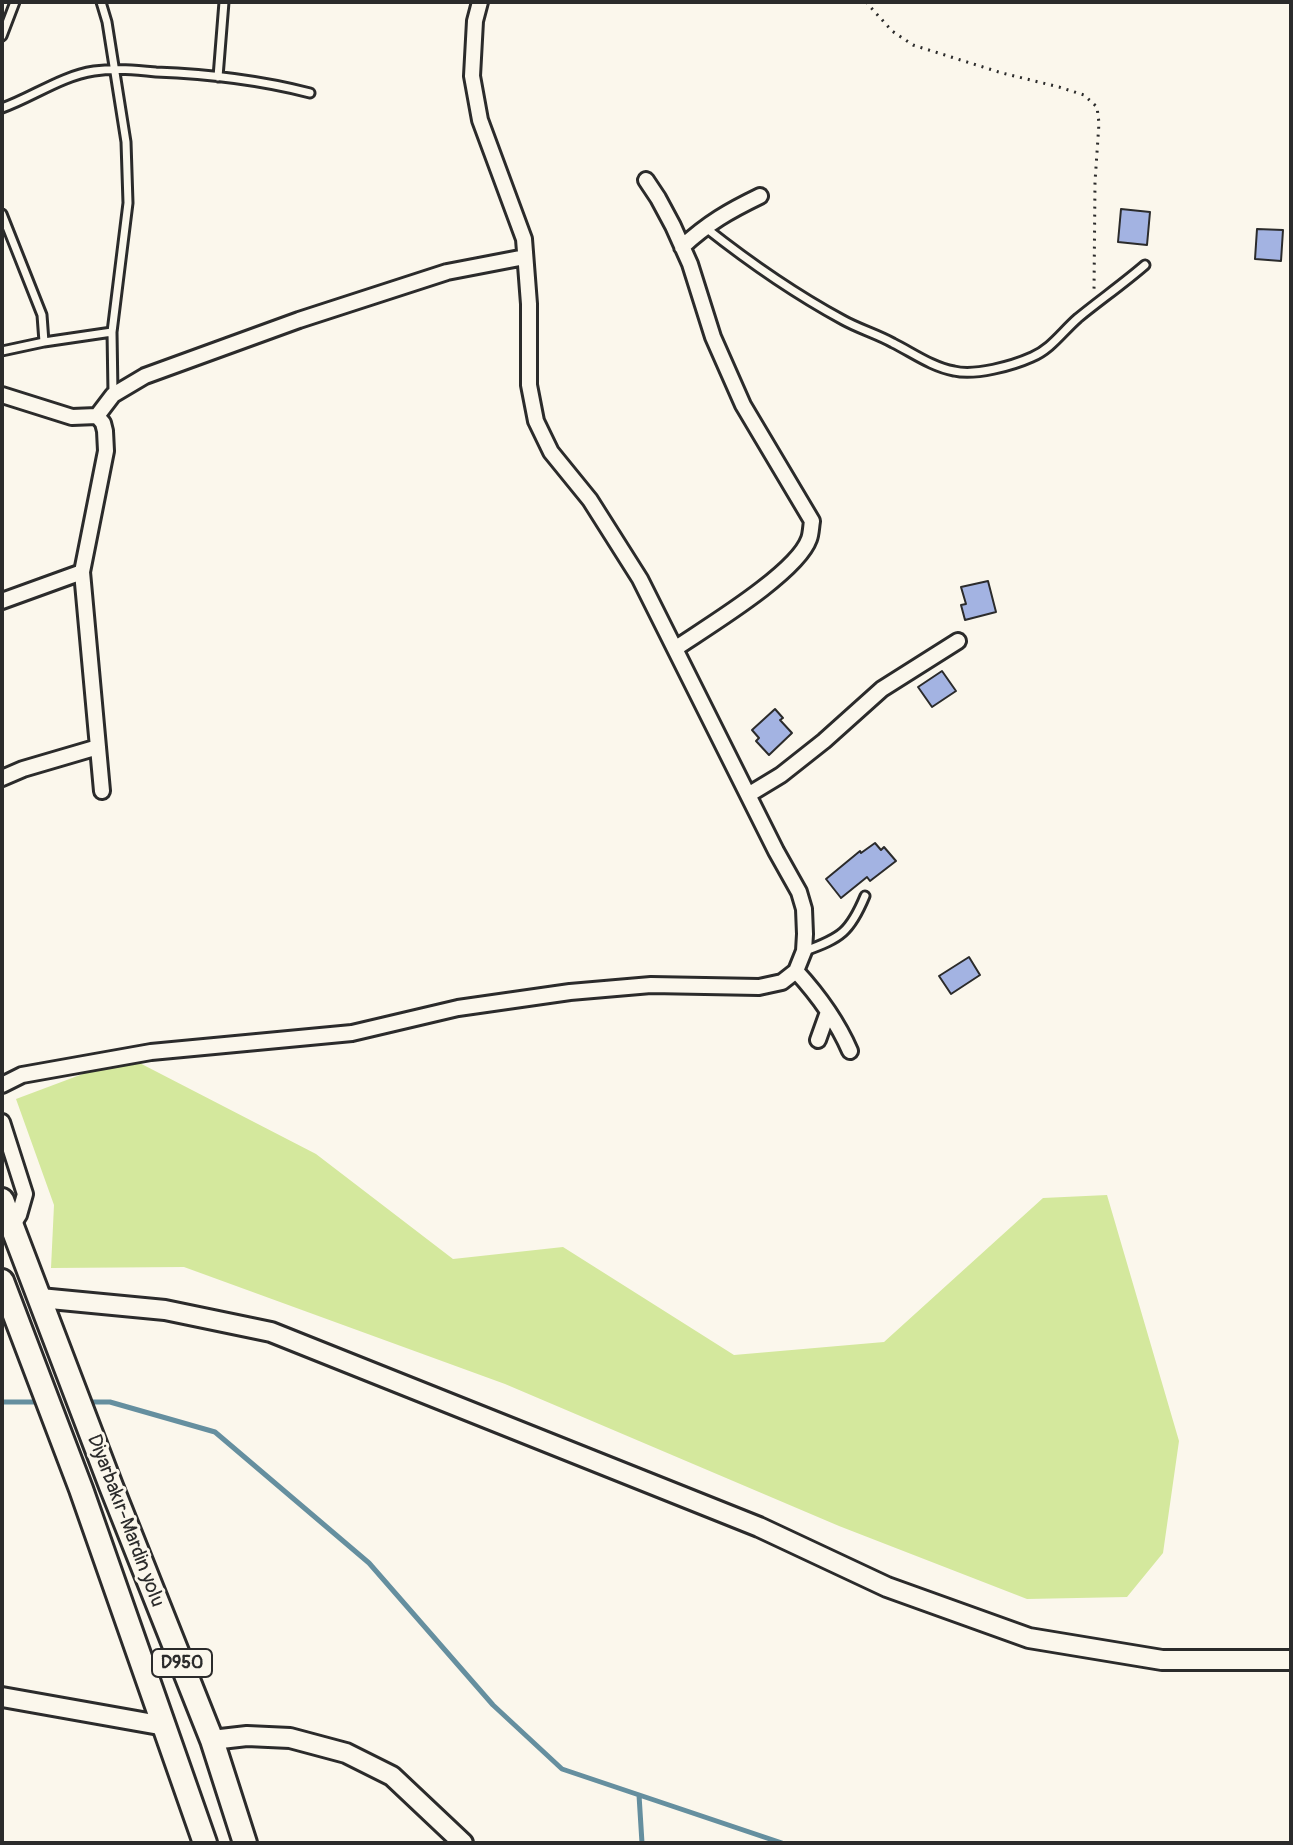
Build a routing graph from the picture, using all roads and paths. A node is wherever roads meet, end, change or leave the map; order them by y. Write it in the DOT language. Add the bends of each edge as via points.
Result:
graph roads {
  1 [pos="15,2"];
  2 [pos="101,2"];
  3 [pos="224,2"];
  4 [pos="480,2"];
  5 [pos="866,2"];
  6 [pos="2,36"];
  7 [pos="116,69"];
  8 [pos="218,77"];
  9 [pos="310,93"];
  10 [pos="2,108"];
  11 [pos="646,180"];
  12 [pos="760,196"];
  13 [pos="2,214"];
  14 [pos="705,227"];
  15 [pos="682,247"];
  16 [pos="525,257"];
  17 [pos="1145,265"];
  18 [pos="1094,306"];
  19 [pos="112,332"];
  20 [pos="44,342"];
  21 [pos="2,351"];
  22 [pos="2,395"];
  23 [pos="113,395"];
  24 [pos="97,416"];
  25 [pos="82,572"];
  26 [pos="2,601"];
  27 [pos="958,641"];
  28 [pos="676,648"];
  29 [pos="98,747"];
  30 [pos="2,778"];
  31 [pos="102,791"];
  32 [pos="748,795"];
  33 [pos="865,896"];
  34 [pos="804,951"];
  35 [pos="796,971"];
  36 [pos="828,1012"];
  37 [pos="818,1040"];
  38 [pos="850,1051"];
  39 [pos="2,1085"];
  40 [pos="2,1122"];
  41 [pos="2,1200"];
  42 [pos="12,1226"];
  43 [pos="2,1281"];
  44 [pos="41,1303"];
  45 [pos="1291,1660"];
  46 [pos="2,1697"];
  47 [pos="165,1726"];
  48 [pos="212,1740"];
  49 [pos="205,1843"];
  50 [pos="245,1843"];
  51 [pos="463,1843"];
  1 -- 6 [label="lane"];
  2 -- 7 [label="lane"];
  3 -- 8 [label="lane"];
  4 -- 16 [label="street" via="472,76 480,120 524,239"];
  5 -- 18 [label="path" via="913,45 1084,95 1097,107"];
  7 -- 8 [label="lane"];
  7 -- 10 [label="lane" via="72,77"];
  7 -- 19 [label="lane" via="128,203"];
  8 -- 9 [label="lane"];
  11 -- 15 [label="street"];
  12 -- 14 [label="street"];
  13 -- 20 [label="lane" via="42,315"];
  14 -- 15 [label="street"];
  14 -- 18 [label="lane" via="845,321 956,372 1033,357"];
  15 -- 28 [label="street" via="743,405 812,521 809,541 793,563"];
  16 -- 23 [label="street" via="447,272 299,320 145,376"];
  16 -- 28 [label="street" via="529,385 536,421 551,452 590,500 640,579"];
  17 -- 18 [label="lane"];
  19 -- 20 [label="lane"];
  19 -- 23 [label="lane"];
  20 -- 21 [label="lane"];
  22 -- 24 [label="street" via="72,417"];
  23 -- 24 [label="street"];
  24 -- 25 [label="street" via="103,423 106,451"];
  25 -- 26 [label="street"];
  25 -- 29 [label="street"];
  27 -- 32 [label="street" via="882,689 824,741"];
  28 -- 32 [label="street"];
  29 -- 30 [label="street"];
  29 -- 31 [label="street"];
  32 -- 34 [label="street" via="799,892"];
  33 -- 34 [label="lane" via="850,926 833,941"];
  34 -- 35 [label="street"];
  35 -- 36 [label="street"];
  35 -- 39 [label="street" via="782,982 759,987 651,985 570,992 458,1008 352,1033 151,1052 22,1075"];
  36 -- 37 [label="street"];
  36 -- 38 [label="street"];
  40 -- 42 [label="street" via="25,1194"];
  41 -- 42 [label="highway, Diyarbakır-Mardin yolu / D950"];
  42 -- 44 [label="highway, Diyarbakır-Mardin yolu / D950"];
  43 -- 47 [label="highway, Diyarbakır-Mardin yolu / D950"];
  44 -- 45 [label="street" via="165,1310 271,1332 759,1527 887,1587 1029,1638 1162,1660"];
  44 -- 48 [label="highway, Diyarbakır-Mardin yolu / D950"];
  46 -- 47 [label="street"];
  47 -- 49 [label="highway, Diyarbakır-Mardin yolu / D950"];
  48 -- 50 [label="highway, Diyarbakır-Mardin yolu / D950"];
  48 -- 51 [label="street" via="290,1738 346,1753 392,1776"];
}
